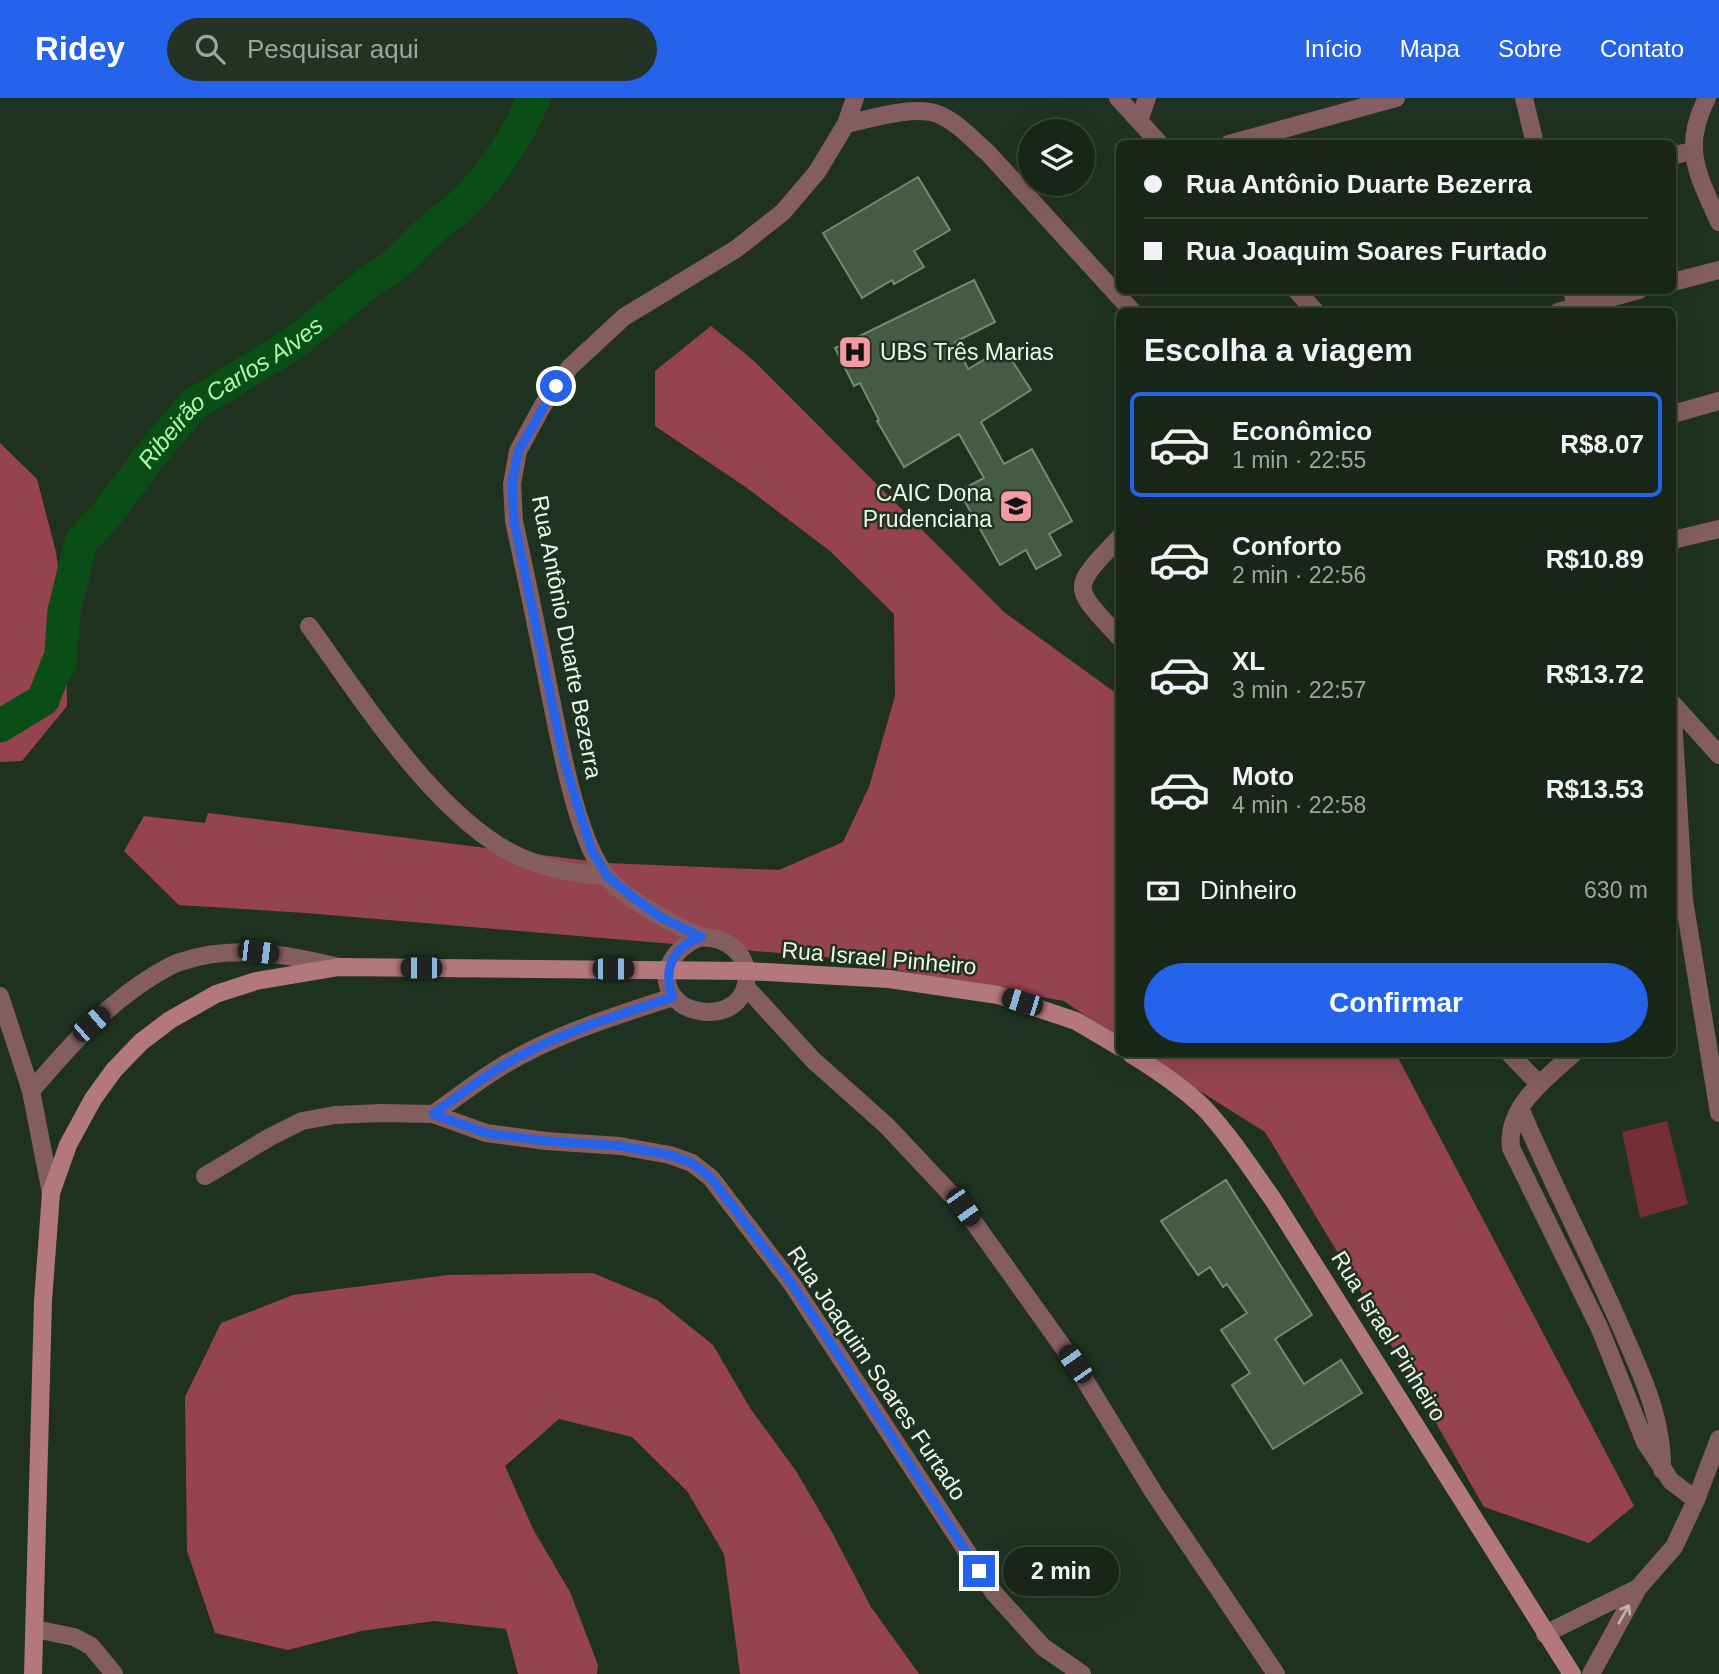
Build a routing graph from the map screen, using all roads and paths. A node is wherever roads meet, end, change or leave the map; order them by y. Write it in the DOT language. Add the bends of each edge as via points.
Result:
graph roads {
  1 [pos="855,98"];
  2 [pos="1118,98"];
  3 [pos="1147,98"];
  4 [pos="1396,98"];
  5 [pos="1524,98"];
  6 [pos="1707,98"];
  7 [pos="933,106"];
  8 [pos="1139,121"];
  9 [pos="846,124"];
  10 [pos="1156,140"];
  11 [pos="1244,140"];
  12 [pos="1534,140"];
  13 [pos="1693,150"];
  14 [pos="1676,155"];
  15 [pos="1719,222"];
  16 [pos="1719,270"];
  17 [pos="1676,281"];
  18 [pos="1116,293"];
  19 [pos="1117,294"];
  20 [pos="1300,294"];
  21 [pos="1621,294"];
  22 [pos="1571,305"];
  23 [pos="1129,308"];
  24 [pos="1312,308"];
  25 [pos="1719,401"];
  26 [pos="1676,413"];
  27 [pos="1719,529"];
  28 [pos="1676,539"];
  29 [pos="1116,541"];
  30 [pos="309,626"];
  31 [pos="1116,634"];
  32 [pos="1676,707"];
  33 [pos="1719,754"];
  34 [pos="1676,805"];
  35 [pos="608,877"];
  36 [pos="1679,894"];
  37 [pos="701,937"];
  38 [pos="339,967"];
  39 [pos="668,970"];
  40 [pos="747,979"];
  41 [pos="0,996"];
  42 [pos="673,997"];
  43 [pos="1116,1045"];
  44 [pos="1136,1057"];
  45 [pos="1513,1057"];
  46 [pos="1570,1057"];
  47 [pos="1539,1084"];
  48 [pos="31,1091"];
  49 [pos="1719,1113"];
  50 [pos="433,1114"];
  51 [pos="205,1176"];
  52 [pos="51,1193"];
  53 [pos="1719,1439"];
  54 [pos="1696,1500"];
  55 [pos="1638,1588"];
  56 [pos="35,1629"];
  57 [pos="1545,1634"];
  58 [pos="33,1674"];
  59 [pos="114,1674"];
  60 [pos="1082,1674"];
  61 [pos="1276,1674"];
  62 [pos="1572,1674"];
  63 [pos="1591,1674"];
  1 -- 9 [label="street, Rua Antônio Duarte Bezerra"];
  2 -- 8 [label="street"];
  3 -- 8 [label="street"];
  4 -- 11 [label="street"];
  5 -- 12 [label="street"];
  6 -- 13 [label="street" via="1693,133"];
  7 -- 9 [label="street"];
  7 -- 18 [label="street" via="988,153"];
  8 -- 10 [label="street"];
  9 -- 35 [label="street, Rua Antônio Duarte Bezerra" via="817,172 783,212 736,249 624,317 570,367 518,452 512,484 514,521 564,760 591,849"];
  13 -- 14 [label="street"];
  13 -- 15 [label="street"];
  16 -- 17 [label="street"];
  19 -- 23 [label="street"];
  20 -- 24 [label="street"];
  21 -- 22 [label="street"];
  25 -- 26 [label="street"];
  27 -- 28 [label="street"];
  29 -- 31 [label="street" via="1083,579 1083,594"];
  30 -- 35 [label="street" via="430,786 497,846 549,868"];
  32 -- 33 [label="street"];
  34 -- 36 [label="street"];
  35 -- 37 [label="street, Rua Antônio Duarte Bezerra" via="660,917"];
  36 -- 49 [label="street"];
  37 -- 39 [label="street" via="679,949"];
  37 -- 40 [label="street, Rua Antônio Duarte Bezerra" via="715,937 737,950"];
  38 -- 39 [label="main road, Rua Israel Pinheiro"];
  38 -- 48 [label="street" via="258,952 205,955 177,962 134,988 91,1024"];
  38 -- 52 [label="main road, Rua Israel Pinheiro" via="256,981 216,994 141,1042 93,1099 68,1146"];
  39 -- 40 [label="main road, Rua Israel Pinheiro"];
  39 -- 42 [label="street"];
  40 -- 42 [label="street" via="743,996 715,1012 691,1009"];
  40 -- 43 [label="main road, Rua Israel Pinheiro" via="889,979 998,995 1076,1021"];
  40 -- 61 [label="street" via="813,1060 887,1126 963,1207 1075,1364 1154,1493"];
  41 -- 48 [label="street"];
  42 -- 50 [label="street" via="610,1018 500,1067"];
  44 -- 57 [label="main road, Rua Israel Pinheiro" via="1205,1109 1235,1146"];
  45 -- 47 [label="street"];
  46 -- 47 [label="street"];
  47 -- 54 [label="street" via="1512,1123 1511,1148 1600,1329 1645,1442 1671,1481"];
  48 -- 52 [label="street"];
  50 -- 51 [label="street, Rua Joaquim Soares Furtado" via="335,1115 302,1121"];
  50 -- 60 [label="street, Rua Joaquim Soares Furtado" via="486,1133 670,1155 692,1163 711,1178 792,1284 994,1593 1043,1647"];
  52 -- 56 [label="main road, Rua Israel Pinheiro" via="43,1301"];
  53 -- 54 [label="street"];
  54 -- 55 [label="street" via="1674,1547"];
  55 -- 57 [label="street"];
  63 -- 55 [label="street, one-way"];
  56 -- 58 [label="main road, Rua Israel Pinheiro"];
  56 -- 59 [label="street" via="74,1637 91,1646"];
  57 -- 62 [label="main road, Rua Israel Pinheiro"];
}
